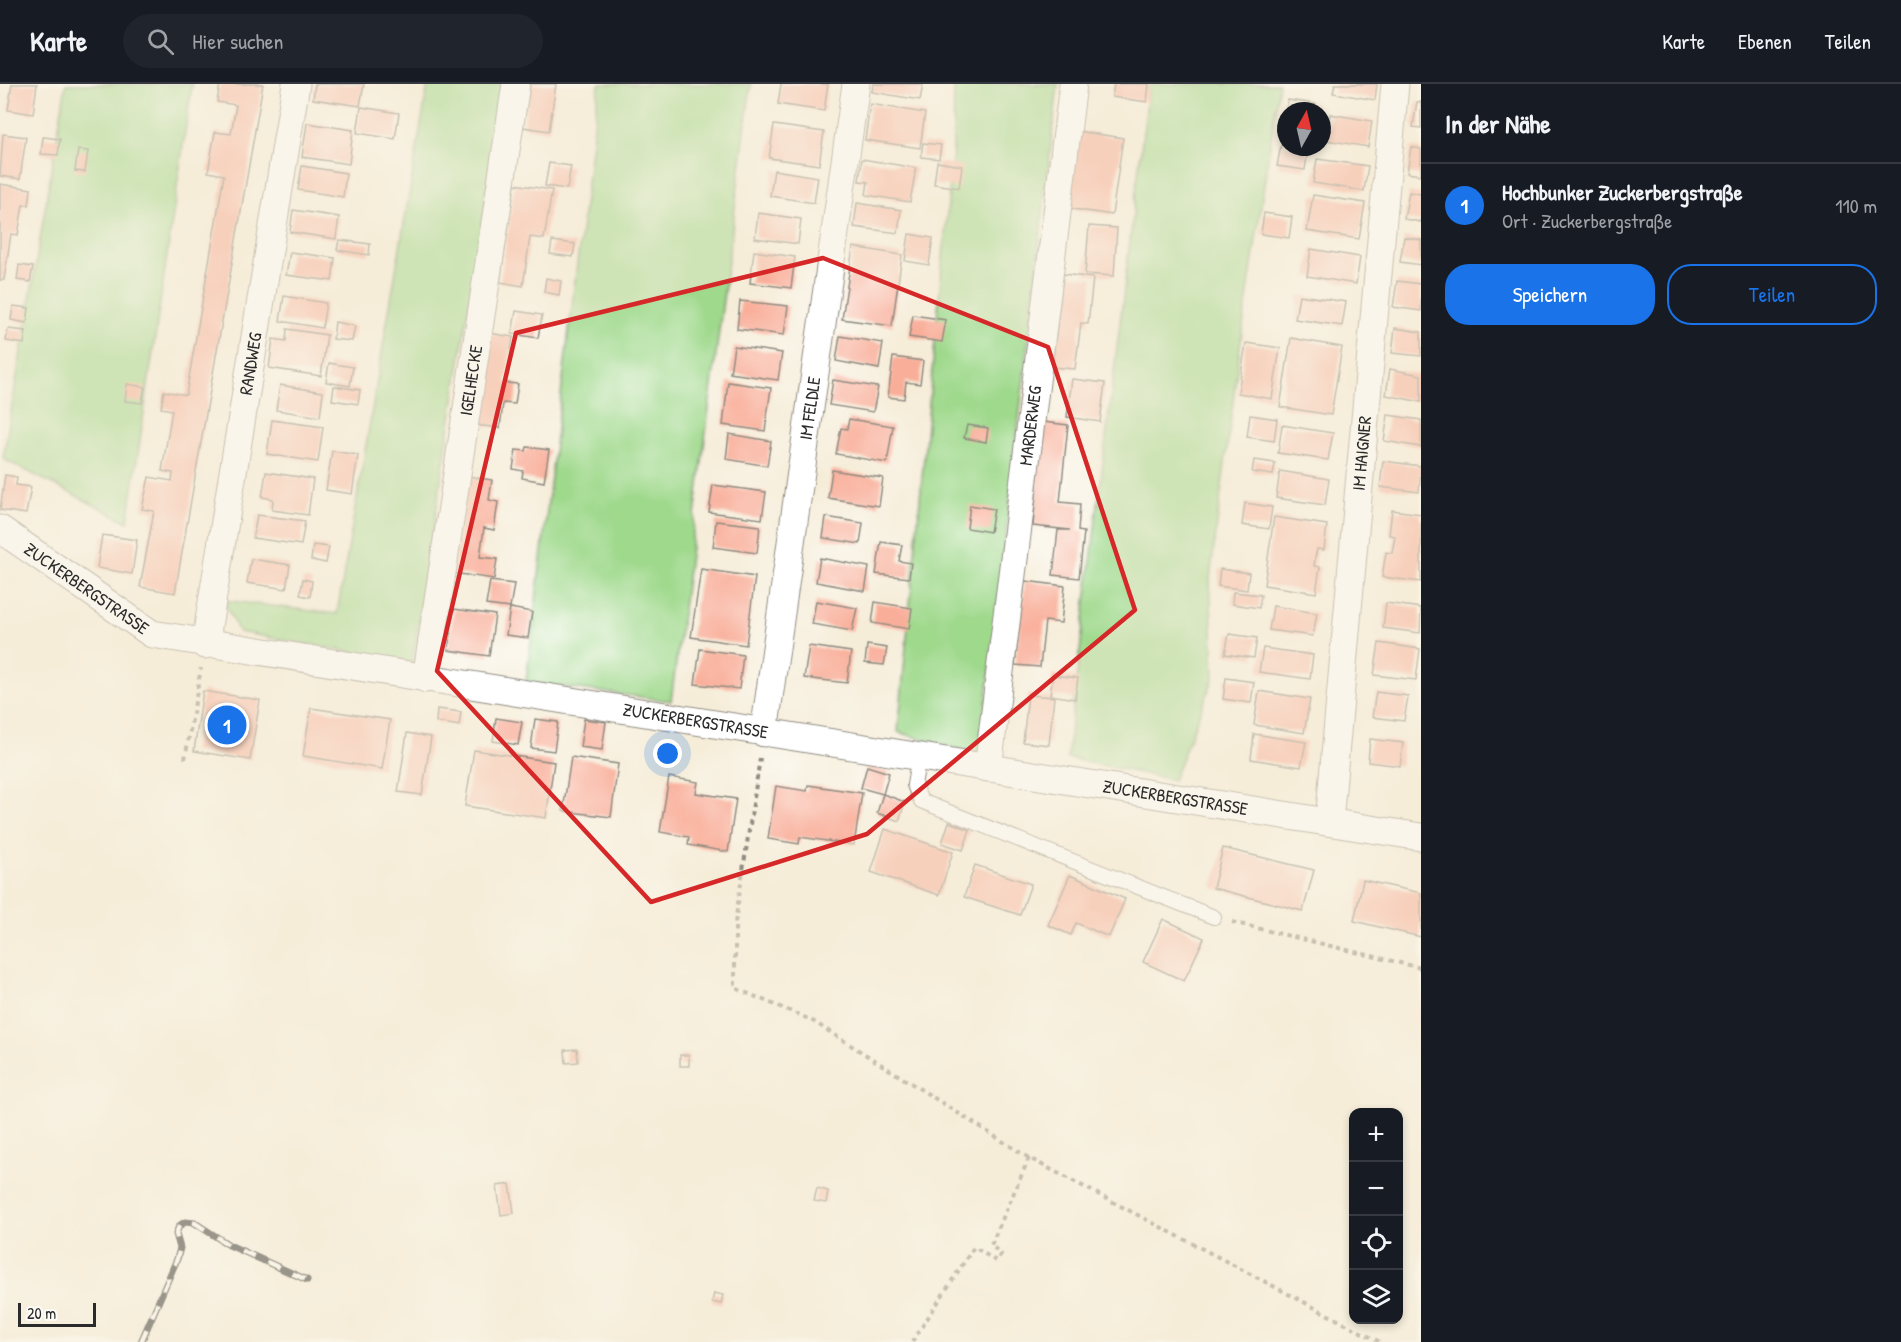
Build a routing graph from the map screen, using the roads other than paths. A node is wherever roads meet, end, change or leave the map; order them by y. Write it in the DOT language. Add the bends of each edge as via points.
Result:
graph roads {
  1 [pos="296,84"];
  2 [pos="516,84"];
  3 [pos="856,84"];
  4 [pos="1073,84"];
  5 [pos="1395,84"];
  6 [pos="0,529"];
  7 [pos="205,645"];
  8 [pos="426,679"];
  9 [pos="764,733"];
  10 [pos="919,756"];
  11 [pos="988,768"];
  12 [pos="1329,822"];
  13 [pos="1421,837"];
  14 [pos="1214,917"];
  1 -- 7 [label="street, RANDWEG"];
  2 -- 8 [label="street, IGELHECKE"];
  3 -- 9 [label="street, IM FELDLE"];
  4 -- 11 [label="street, MARDERWEG"];
  5 -- 12 [label="street, IM HAIGNER"];
  6 -- 7 [label="street, ZUCKERBERGSTRASSE" via="152,634"];
  7 -- 8 [label="street, ZUCKERBERGSTRASSE"];
  8 -- 9 [label="street, ZUCKERBERGSTRASSE"];
  9 -- 10 [label="street, ZUCKERBERGSTRASSE"];
  10 -- 11 [label="street, ZUCKERBERGSTRASSE"];
  10 -- 14 [label="lane" via="914,785 921,801"];
  11 -- 12 [label="street, ZUCKERBERGSTRASSE"];
  12 -- 13 [label="street, ZUCKERBERGSTRASSE"];
}
